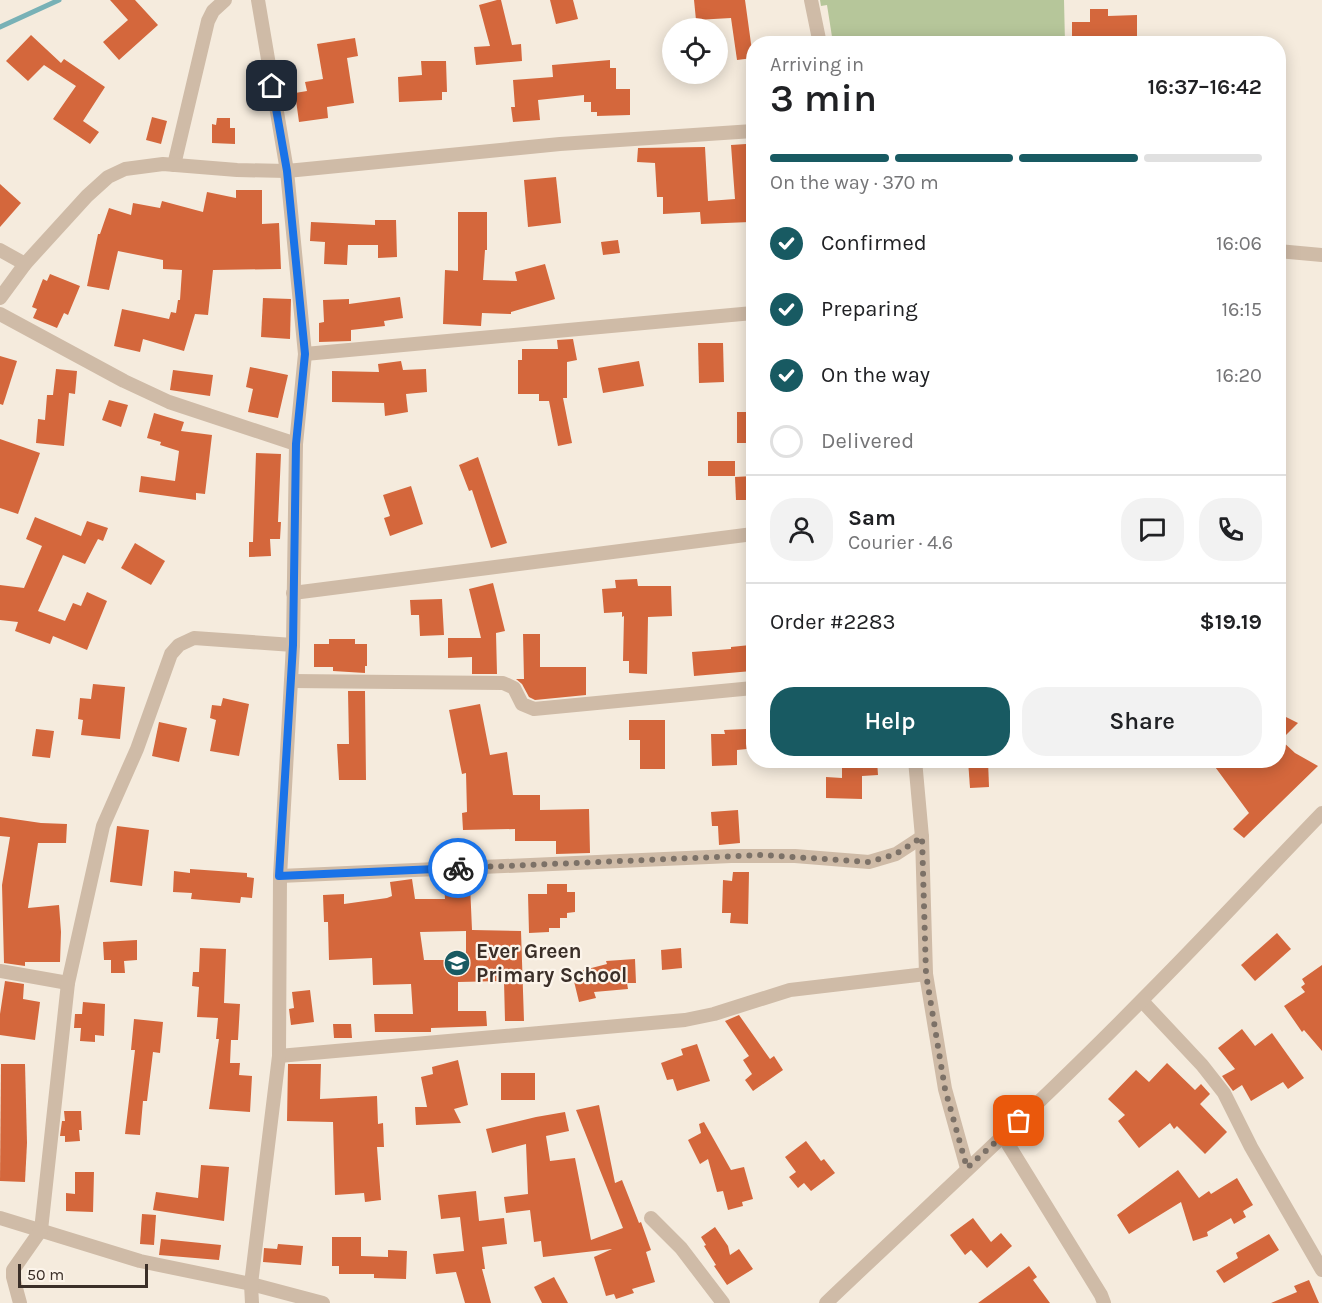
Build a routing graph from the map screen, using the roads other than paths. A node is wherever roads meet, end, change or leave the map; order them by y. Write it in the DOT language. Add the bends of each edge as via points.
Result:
graph roads {
  1 [pos="225,0"];
  2 [pos="258,0"];
  3 [pos="811,0"];
  4 [pos="818,36"];
  5 [pos="746,131"];
  6 [pos="174,165"];
  7 [pos="287,171"];
  8 [pos="0,250"];
  9 [pos="1286,252"];
  10 [pos="1322,255"];
  11 [pos="25,264"];
  12 [pos="0,298"];
  13 [pos="0,314"];
  14 [pos="746,314"];
  15 [pos="305,354"];
  16 [pos="296,444"];
  17 [pos="746,535"];
  18 [pos="293,593"];
  19 [pos="293,645"];
  20 [pos="291,681"];
  21 [pos="746,689"];
  22 [pos="916,768"];
  23 [pos="1322,813"];
  24 [pos="922,837"];
  25 [pos="279,876"];
  26 [pos="0,971"];
  27 [pos="926,974"];
  28 [pos="68,982"];
  29 [pos="1142,1001"];
  30 [pos="279,1056"];
  31 [pos="1004,1136"];
  32 [pos="967,1168"];
  33 [pos="0,1218"];
  34 [pos="651,1218"];
  35 [pos="41,1230"];
  36 [pos="1322,1270"];
  37 [pos="251,1284"];
  38 [pos="20,1303"];
  39 [pos="252,1303"];
  40 [pos="322,1303"];
  41 [pos="723,1303"];
  42 [pos="826,1303"];
  43 [pos="1104,1303"];
  1 -- 6 [label="street" via="208,21"];
  2 -- 7 [label="street"];
  3 -- 4 [label="street"];
  5 -- 7 [label="street" via="560,144"];
  6 -- 7 [label="street"];
  6 -- 11 [label="street" via="125,169 108,177"];
  7 -- 15 [label="street"];
  8 -- 11 [label="street"];
  9 -- 10 [label="street"];
  11 -- 12 [label="street"];
  13 -- 16 [label="street" via="169,402"];
  14 -- 15 [label="street"];
  15 -- 16 [label="street"];
  16 -- 18 [label="street"];
  17 -- 18 [label="street"];
  18 -- 19 [label="street"];
  19 -- 20 [label="street"];
  19 -- 28 [label="street" via="194,638 171,654 137,749 103,826"];
  20 -- 21 [label="street" via="503,684 514,688 522,704 534,709"];
  20 -- 25 [label="street"];
  22 -- 24 [label="street"];
  23 -- 29 [label="street"];
  24 -- 25 [label="street" via="896,854 869,862 742,855"];
  24 -- 27 [label="street"];
  25 -- 30 [label="street"];
  26 -- 28 [label="street"];
  27 -- 30 [label="street" via="790,990 685,1020"];
  27 -- 32 [label="street" via="945,1089"];
  28 -- 35 [label="street"];
  29 -- 31 [label="street"];
  29 -- 36 [label="street" via="1224,1093"];
  30 -- 37 [label="street"];
  31 -- 32 [label="street"];
  31 -- 43 [label="street"];
  32 -- 42 [label="street"];
  33 -- 35 [label="street"];
  34 -- 41 [label="street" via="681,1248"];
  35 -- 37 [label="street" via="140,1261"];
  35 -- 38 [label="street" via="13,1270"];
  37 -- 39 [label="street"];
  37 -- 40 [label="street"];
}
